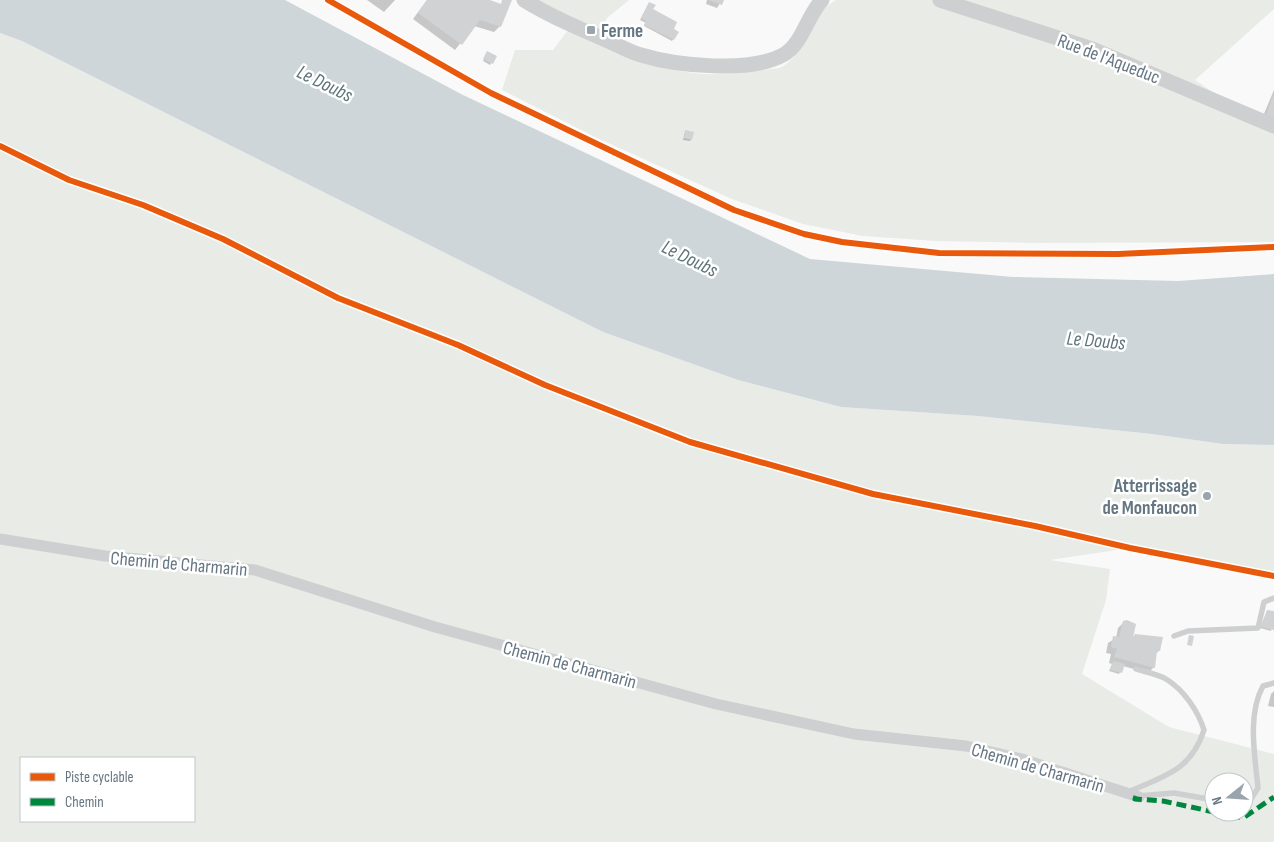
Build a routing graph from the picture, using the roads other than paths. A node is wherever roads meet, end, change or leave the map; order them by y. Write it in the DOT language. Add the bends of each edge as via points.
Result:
graph roads {
  1 [pos="524,0"];
  2 [pos="822,0"];
  3 [pos="940,0"];
  4 [pos="1274,126"];
  5 [pos="0,539"];
  6 [pos="1274,598"];
  7 [pos="1174,636"];
  8 [pos="1136,669"];
  9 [pos="1274,683"];
  10 [pos="1254,794"];
  11 [pos="1134,795"];
  12 [pos="1204,798"];
  1 -- 2 [label="street" via="641,55 725,67 763,64 784,55 795,45 812,11"];
  3 -- 4 [label="street, Rue de l'Aqueduc" via="1092,49"];
  5 -- 11 [label="street, Chemin de Charmarin" via="104,556 255,570 445,629 716,704 854,734 966,746 1022,759"];
  6 -- 7 [label="lane" via="1264,602 1258,628 1188,631"];
  8 -- 11 [label="lane" via="1166,679 1186,698 1200,717 1204,730 1190,760"];
  9 -- 10 [label="lane" via="1263,686 1259,694 1254,730 1258,788"];
  11 -- 12 [label="lane" via="1174,793"];
}
